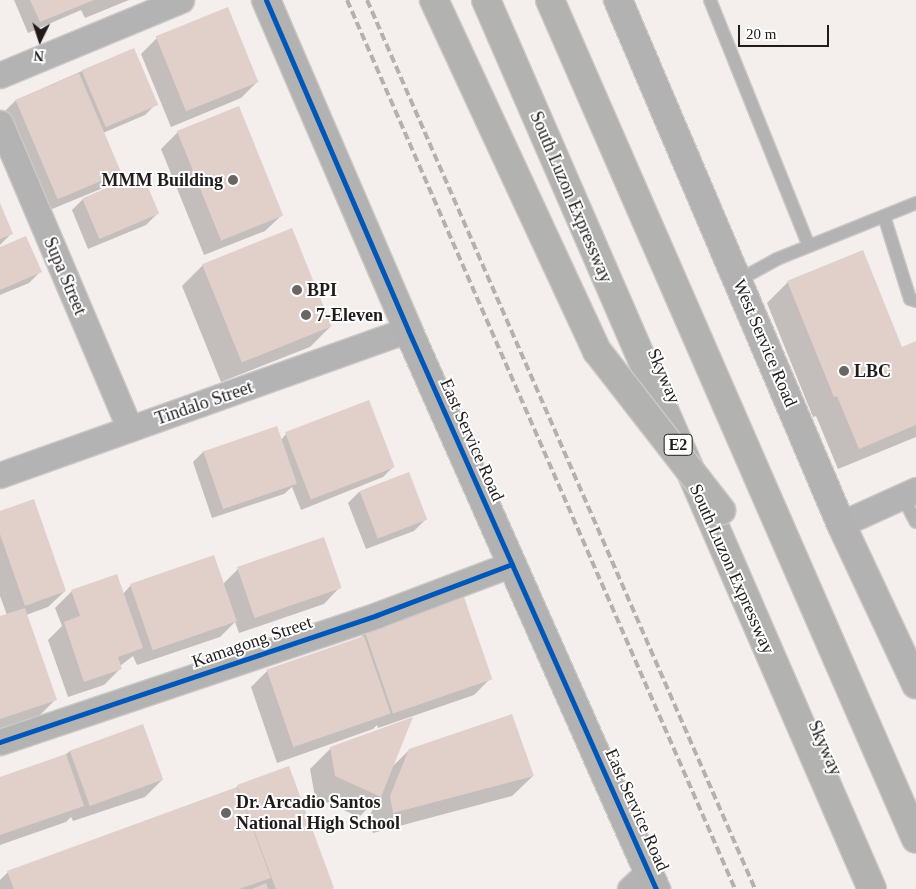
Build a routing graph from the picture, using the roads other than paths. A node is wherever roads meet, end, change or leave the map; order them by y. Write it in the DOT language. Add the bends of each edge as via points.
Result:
graph roads {
  1 [pos="181,0"];
  2 [pos="266,0"];
  3 [pos="434,0"];
  4 [pos="486,0"];
  5 [pos="503,0"];
  6 [pos="550,0"];
  7 [pos="568,0"];
  8 [pos="618,0"];
  9 [pos="710,0"];
  10 [pos="0,76"];
  11 [pos="0,123"];
  12 [pos="916,203"];
  13 [pos="884,216"];
  14 [pos="809,246"];
  15 [pos="739,280"];
  16 [pos="916,301"];
  17 [pos="408,330"];
  18 [pos="130,429"];
  19 [pos="0,476"];
  20 [pos="909,492"];
  21 [pos="721,510"];
  22 [pos="916,522"];
  23 [pos="841,524"];
  24 [pos="512,564"];
  25 [pos="916,684"];
  26 [pos="0,742"];
  27 [pos="916,791"];
  28 [pos="916,839"];
  29 [pos="645,883"];
  30 [pos="872,889"];
  31 [pos="888,889"];
  1 -- 10 [label="street"];
  2 -- 17 [label="main road, East Service Road"];
  3 -- 21 [label="highway, bridge" via="597,351"];
  4 -- 30 [label="highway, South Luzon Expressway / E2"];
  5 -- 21 [label="highway, Skyway / E2, bridge"];
  6 -- 28 [label="highway"];
  7 -- 27 [label="highway"];
  8 -- 15 [label="main road, West Service Road"];
  9 -- 14 [label="lane"];
  11 -- 18 [label="street, Supa Street"];
  12 -- 13 [label="lane"];
  13 -- 14 [label="lane"];
  13 -- 16 [label="lane" via="910,299"];
  14 -- 15 [label="lane"];
  15 -- 23 [label="main road, West Service Road"];
  17 -- 18 [label="street, Tindalo Street"];
  17 -- 24 [label="main road, East Service Road"];
  18 -- 19 [label="street, Tindalo Street"];
  20 -- 22 [label="lane"];
  20 -- 23 [label="street"];
  21 -- 31 [label="highway, Skyway / E2"];
  23 -- 25 [label="main road, West Service Road"];
  24 -- 26 [label="street, Kamagong Street" via="368,618"];
  24 -- 29 [label="main road, East Service Road"];
}
